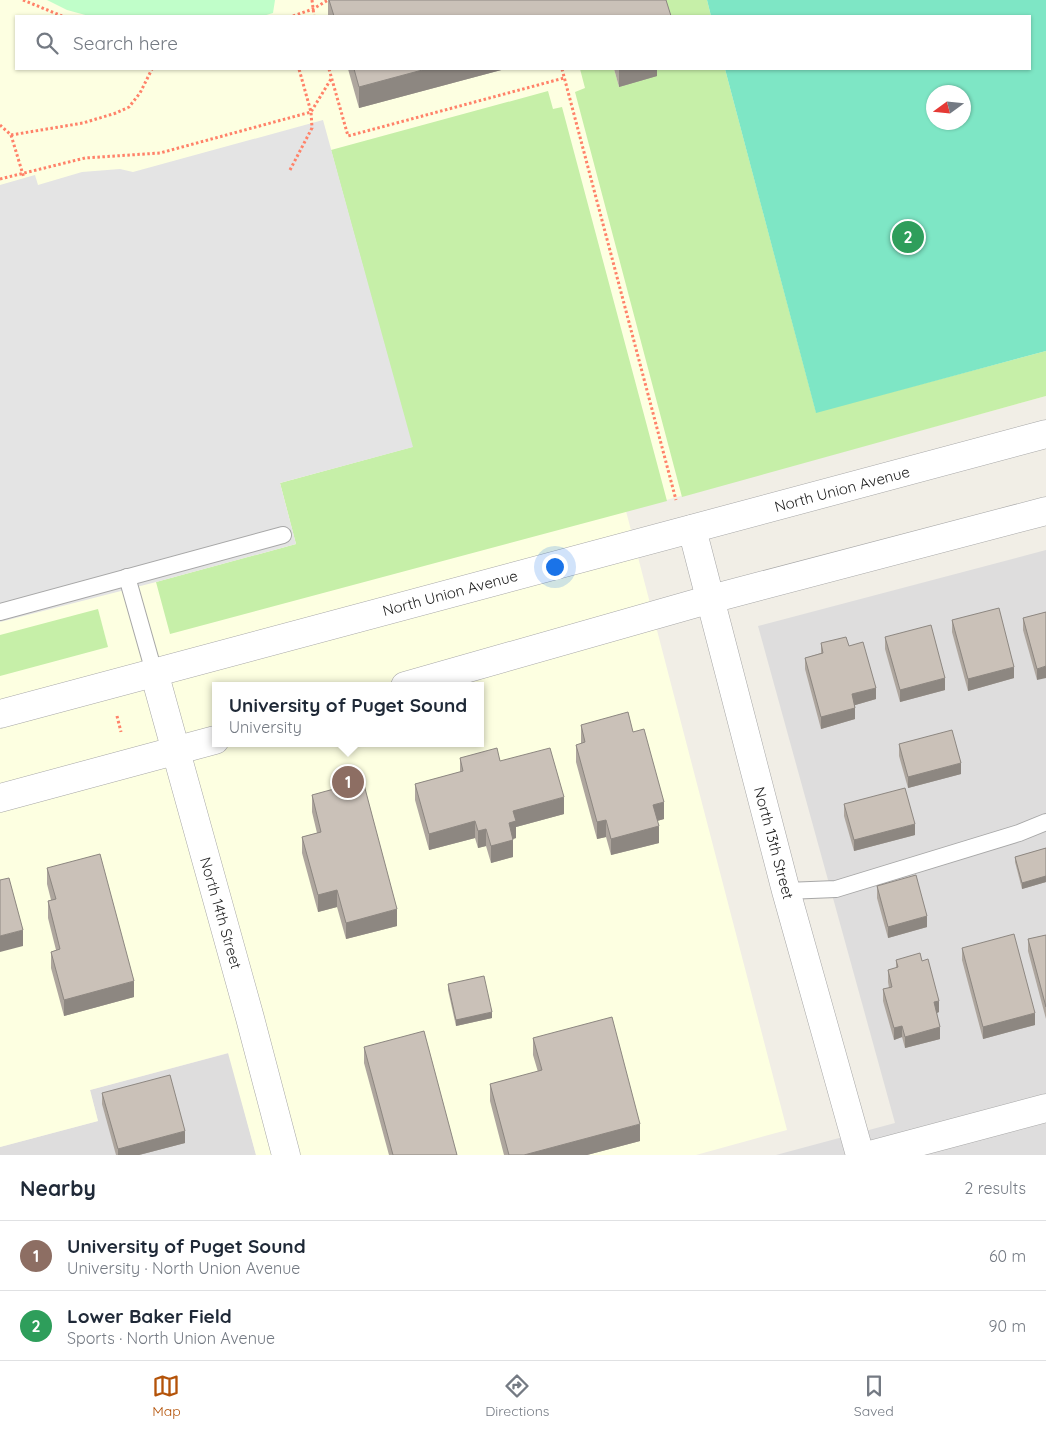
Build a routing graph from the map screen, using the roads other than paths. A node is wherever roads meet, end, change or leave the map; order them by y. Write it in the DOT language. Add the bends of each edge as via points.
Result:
graph roads {
  1 [pos="1046,434"];
  2 [pos="1046,511"];
  3 [pos="692,529"];
  4 [pos="283,535"];
  5 [pos="127,577"];
  6 [pos="711,599"];
  7 [pos="0,612"];
  8 [pos="154,672"];
  9 [pos="419,682"];
  10 [pos="0,714"];
  11 [pos="212,741"];
  12 [pos="176,751"];
  13 [pos="0,798"];
  14 [pos="1046,822"];
  15 [pos="786,890"];
  16 [pos="1046,1108"];
  17 [pos="286,1155"];
  18 [pos="860,1155"];
  19 [pos="870,1155"];
  1 -- 3 [label="street, North Union Avenue"];
  2 -- 6 [label="street"];
  3 -- 6 [label="street, North 13th Street"];
  3 -- 8 [label="street, North Union Avenue"];
  4 -- 5 [label="lane"];
  5 -- 7 [label="lane"];
  5 -- 8 [label="lane"];
  6 -- 9 [label="street"];
  6 -- 15 [label="street, North 13th Street"];
  8 -- 10 [label="street, North Union Avenue"];
  8 -- 12 [label="street, North 14th Street"];
  11 -- 12 [label="street"];
  12 -- 13 [label="street"];
  12 -- 17 [label="street, North 14th Street"];
  14 -- 15 [label="lane" via="836,889"];
  15 -- 18 [label="street, North 13th Street"];
  16 -- 19 [label="street"];
}
